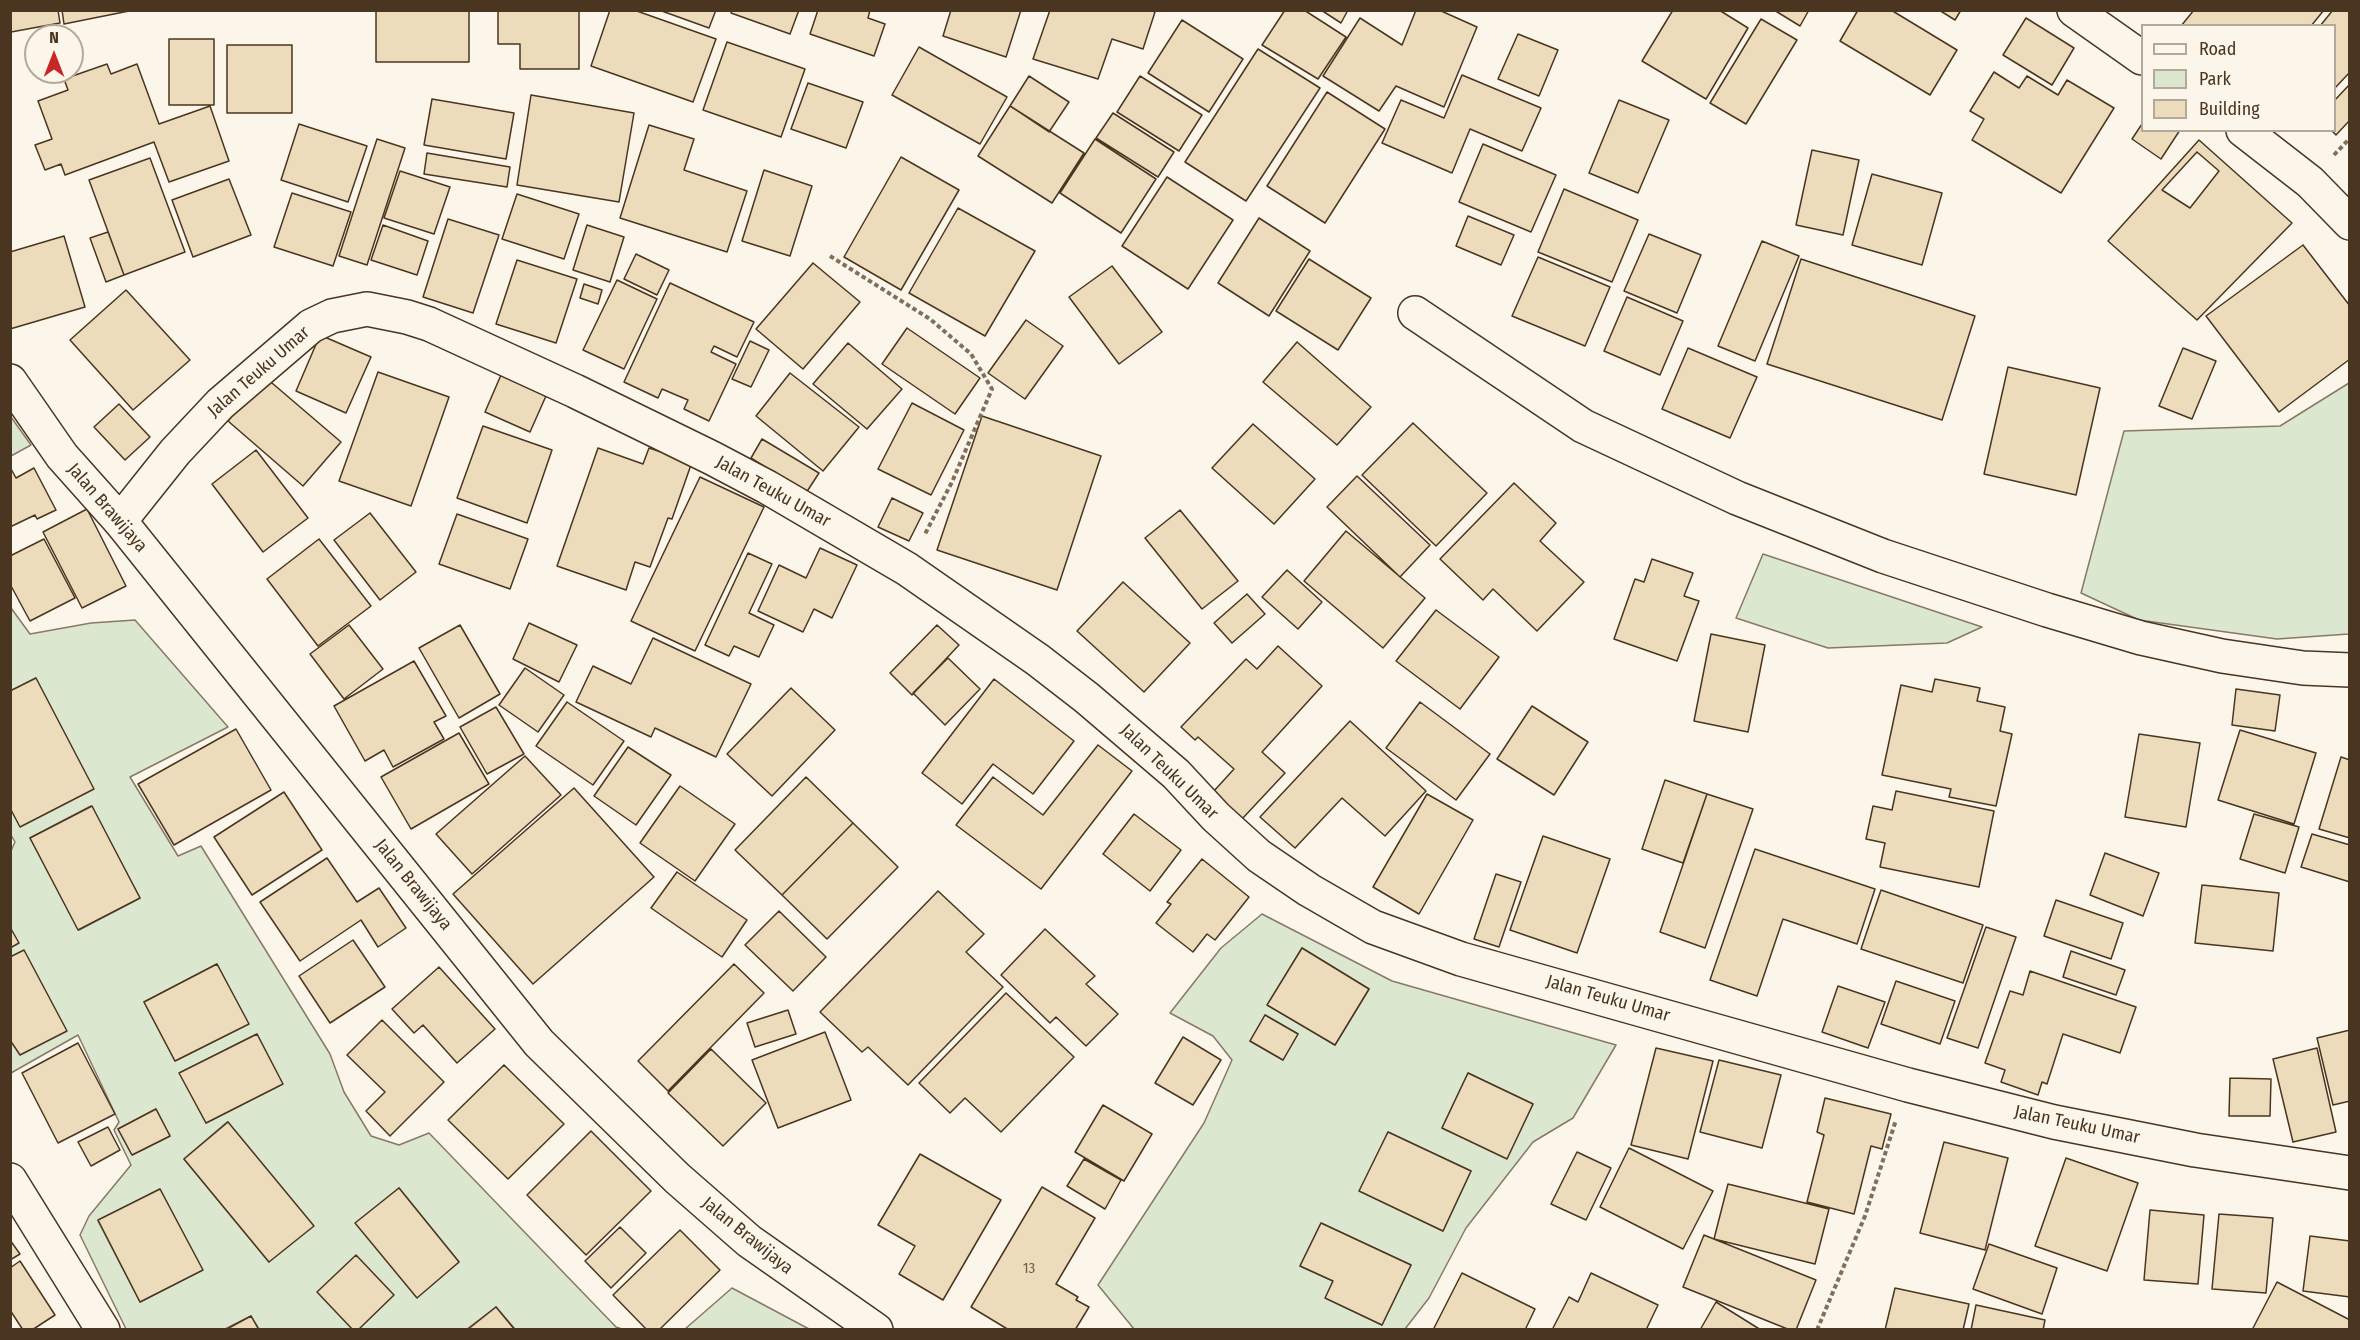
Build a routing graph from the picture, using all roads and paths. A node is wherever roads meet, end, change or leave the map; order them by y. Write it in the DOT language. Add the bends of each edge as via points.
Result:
graph roads {
  1 [pos="2074,10"];
  2 [pos="2141,57"];
  3 [pos="2246,132"];
  4 [pos="2349,223"];
  5 [pos="830,256"];
  6 [pos="1415,313"];
  7 [pos="10,381"];
  8 [pos="120,521"];
  9 [pos="907,569"];
  10 [pos="2349,670"];
  11 [pos="1908,1085"];
  12 [pos="2349,1173"];
  13 [pos="10,1180"];
  14 [pos="103,1329"];
  15 [pos="876,1329"];
  16 [pos="1817,1329"];
  1 -- 2 [label="street"];
  3 -- 4 [label="street" via="2310,182"];
  5 -- 9 [label="path" via="930,319 970,354 992,389 952,482"];
  6 -- 10 [label="street" via="1583,426 1737,498 1883,556 2142,638 2222,656 2303,668"];
  7 -- 8 [label="street, Jalan Brawijaya" via="62,456"];
  8 -- 9 [label="street, Jalan Teuku Umar" via="175,452 220,404 274,356 311,326 332,316 367,309 429,324 575,391 767,487"];
  8 -- 15 [label="street, Jalan Brawijaya" via="539,1043 677,1178 748,1241"];
  9 -- 11 [label="street, Jalan Teuku Umar" via="1087,698 1176,774 1259,856 1373,927 1461,959"];
  11 -- 12 [label="street, Jalan Teuku Umar" via="2065,1124 2194,1150"];
  11 -- 16 [label="path" via="1865,1216"];
  13 -- 14 [label="street"];
}
